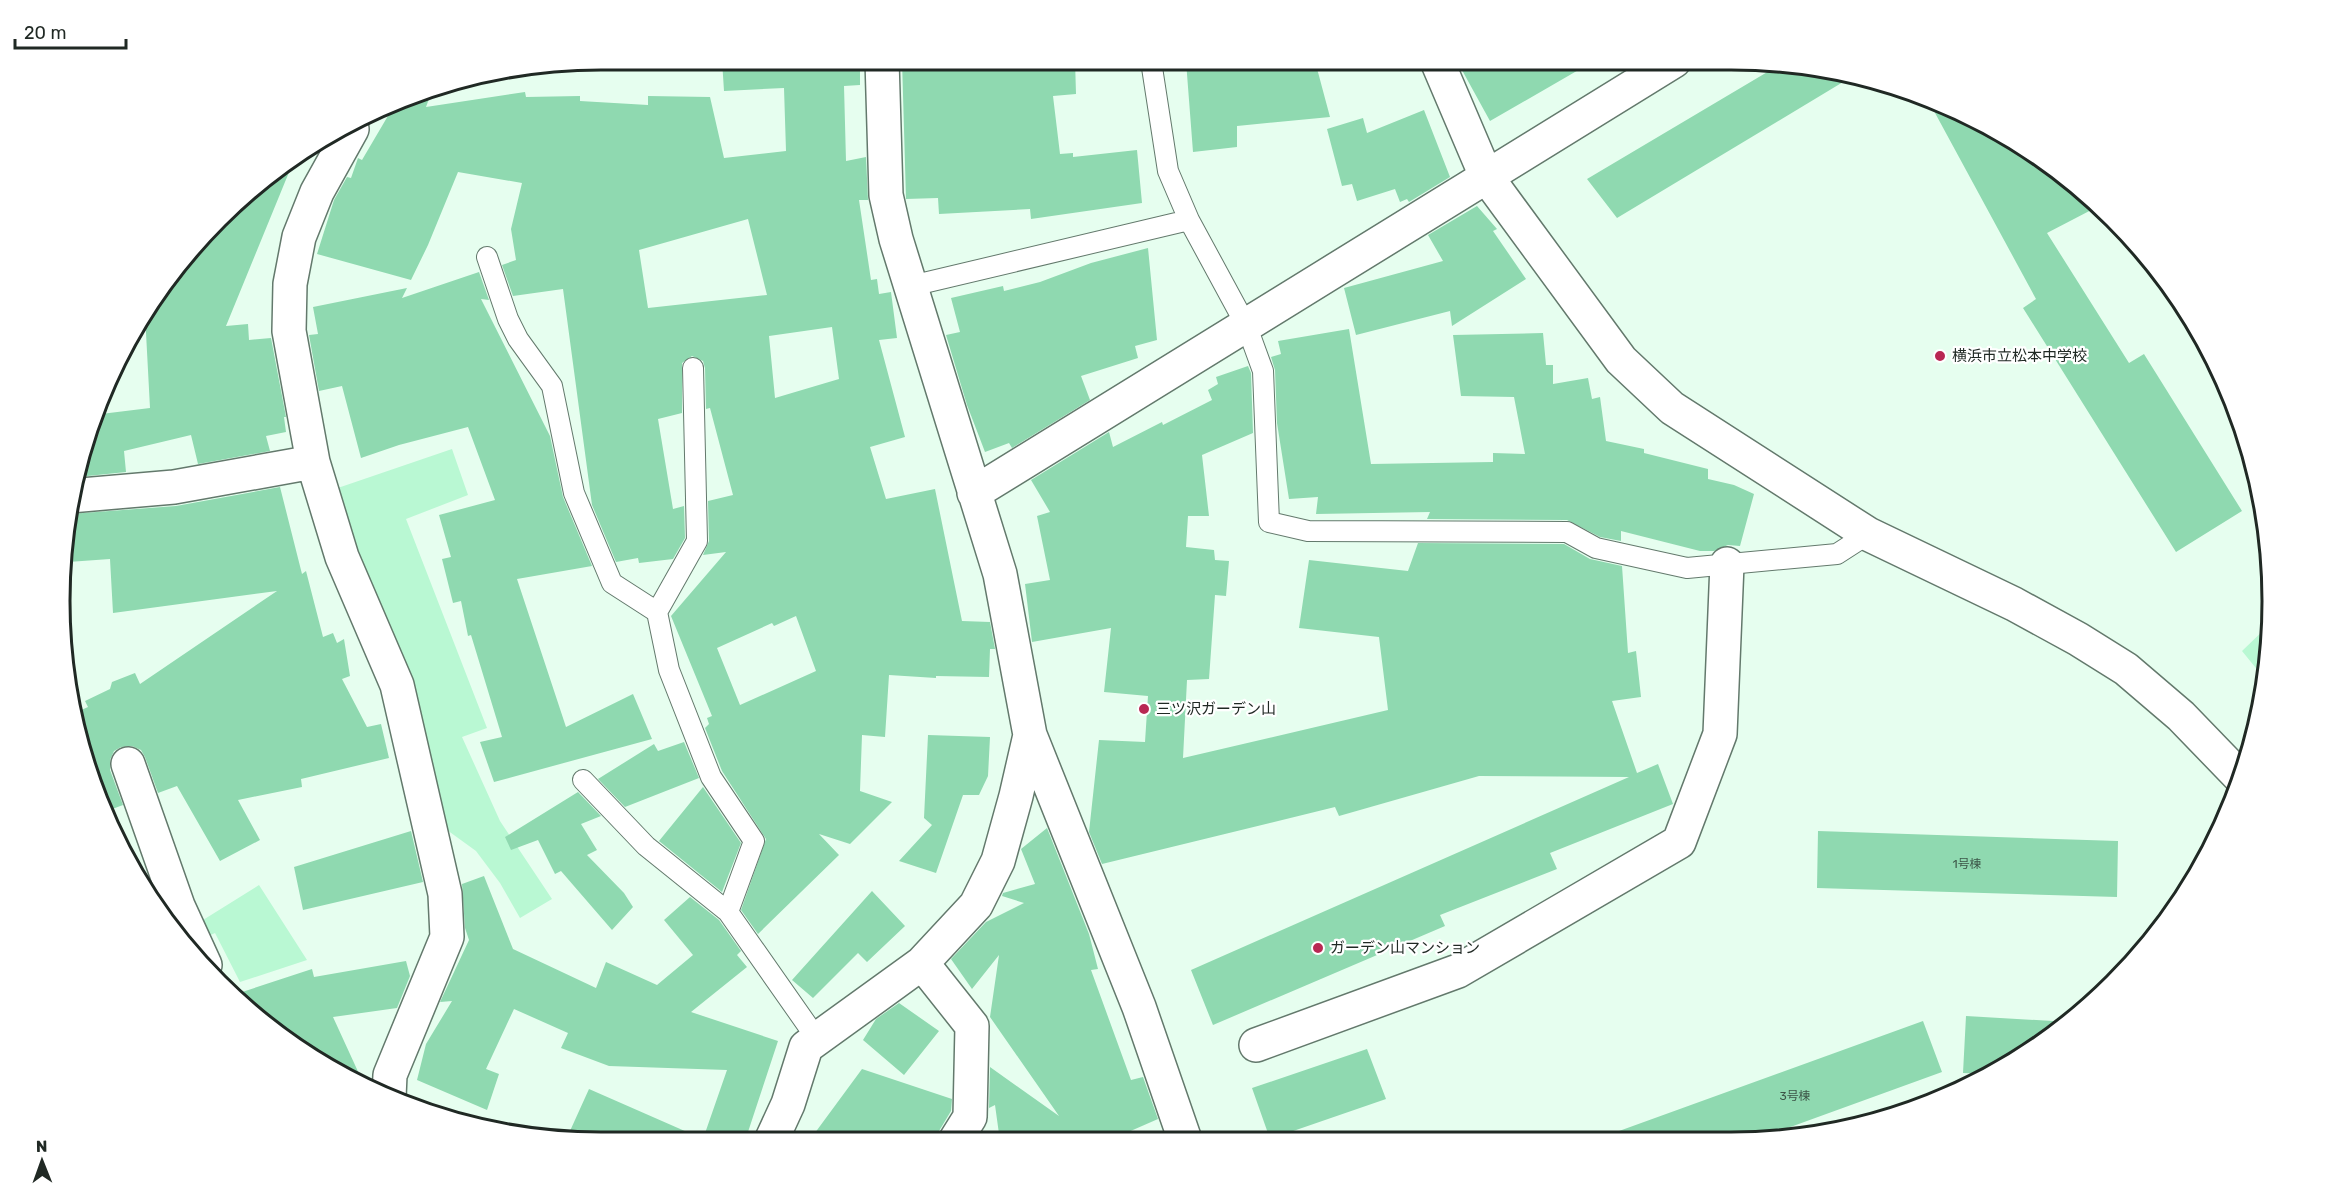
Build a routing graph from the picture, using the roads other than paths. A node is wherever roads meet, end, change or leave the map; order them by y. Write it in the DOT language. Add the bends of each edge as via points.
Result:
graph roads {
  1 [pos="882,71"];
  2 [pos="1153,71"];
  3 [pos="1441,71"];
  4 [pos="1658,71"];
  5 [pos="349,135"];
  6 [pos="1486,176"];
  7 [pos="1189,220"];
  8 [pos="486,257"];
  9 [pos="911,286"];
  10 [pos="1247,327"];
  11 [pos="693,368"];
  12 [pos="313,462"];
  13 [pos="974,493"];
  14 [pos="82,495"];
  15 [pos="1868,534"];
  16 [pos="1727,564"];
  17 [pos="657,612"];
  18 [pos="1030,735"];
  19 [pos="128,764"];
  20 [pos="2234,770"];
  21 [pos="583,780"];
  22 [pos="728,912"];
  23 [pos="195,944"];
  24 [pos="922,963"];
  25 [pos="817,1039"];
  26 [pos="1256,1045"];
  27 [pos="389,1088"];
  28 [pos="775,1132"];
  29 [pos="960,1132"];
  30 [pos="1182,1132"];
  1 -- 9 [label="street" via="886,195"];
  2 -- 7 [label="lane" via="1168,171"];
  3 -- 6 [label="street"];
  4 -- 6 [label="street"];
  5 -- 12 [label="street" via="307,215 290,284 289,331"];
  6 -- 10 [label="street"];
  6 -- 15 [label="street" via="1621,360 1672,408"];
  7 -- 9 [label="lane"];
  7 -- 10 [label="lane"];
  8 -- 17 [label="lane" via="518,339 552,386 574,493 612,583"];
  9 -- 13 [label="street"];
  10 -- 13 [label="street"];
  10 -- 16 [label="lane" via="1263,371 1269,522 1308,531 1567,532 1596,548 1687,568"];
  11 -- 17 [label="lane" via="698,541"];
  12 -- 14 [label="street" via="174,487"];
  12 -- 27 [label="street" via="342,557 397,685 445,894 447,937 390,1076"];
  13 -- 18 [label="street" via="1000,574"];
  15 -- 16 [label="lane" via="1837,554"];
  15 -- 20 [label="street" via="2014,604 2126,669 2181,716"];
  16 -- 26 [label="street" via="1720,734 1679,842 1458,971"];
  17 -- 22 [label="lane" via="669,670 711,777 754,841"];
  18 -- 24 [label="street" via="994,870 976,905"];
  18 -- 30 [label="street" via="1139,1007"];
  19 -- 23 [label="street"];
  21 -- 22 [label="lane" via="646,846"];
  22 -- 25 [label="lane"];
  24 -- 25 [label="street"];
  24 -- 29 [label="street" via="972,1026 969,1117"];
  25 -- 28 [label="street" via="806,1047"];
}
